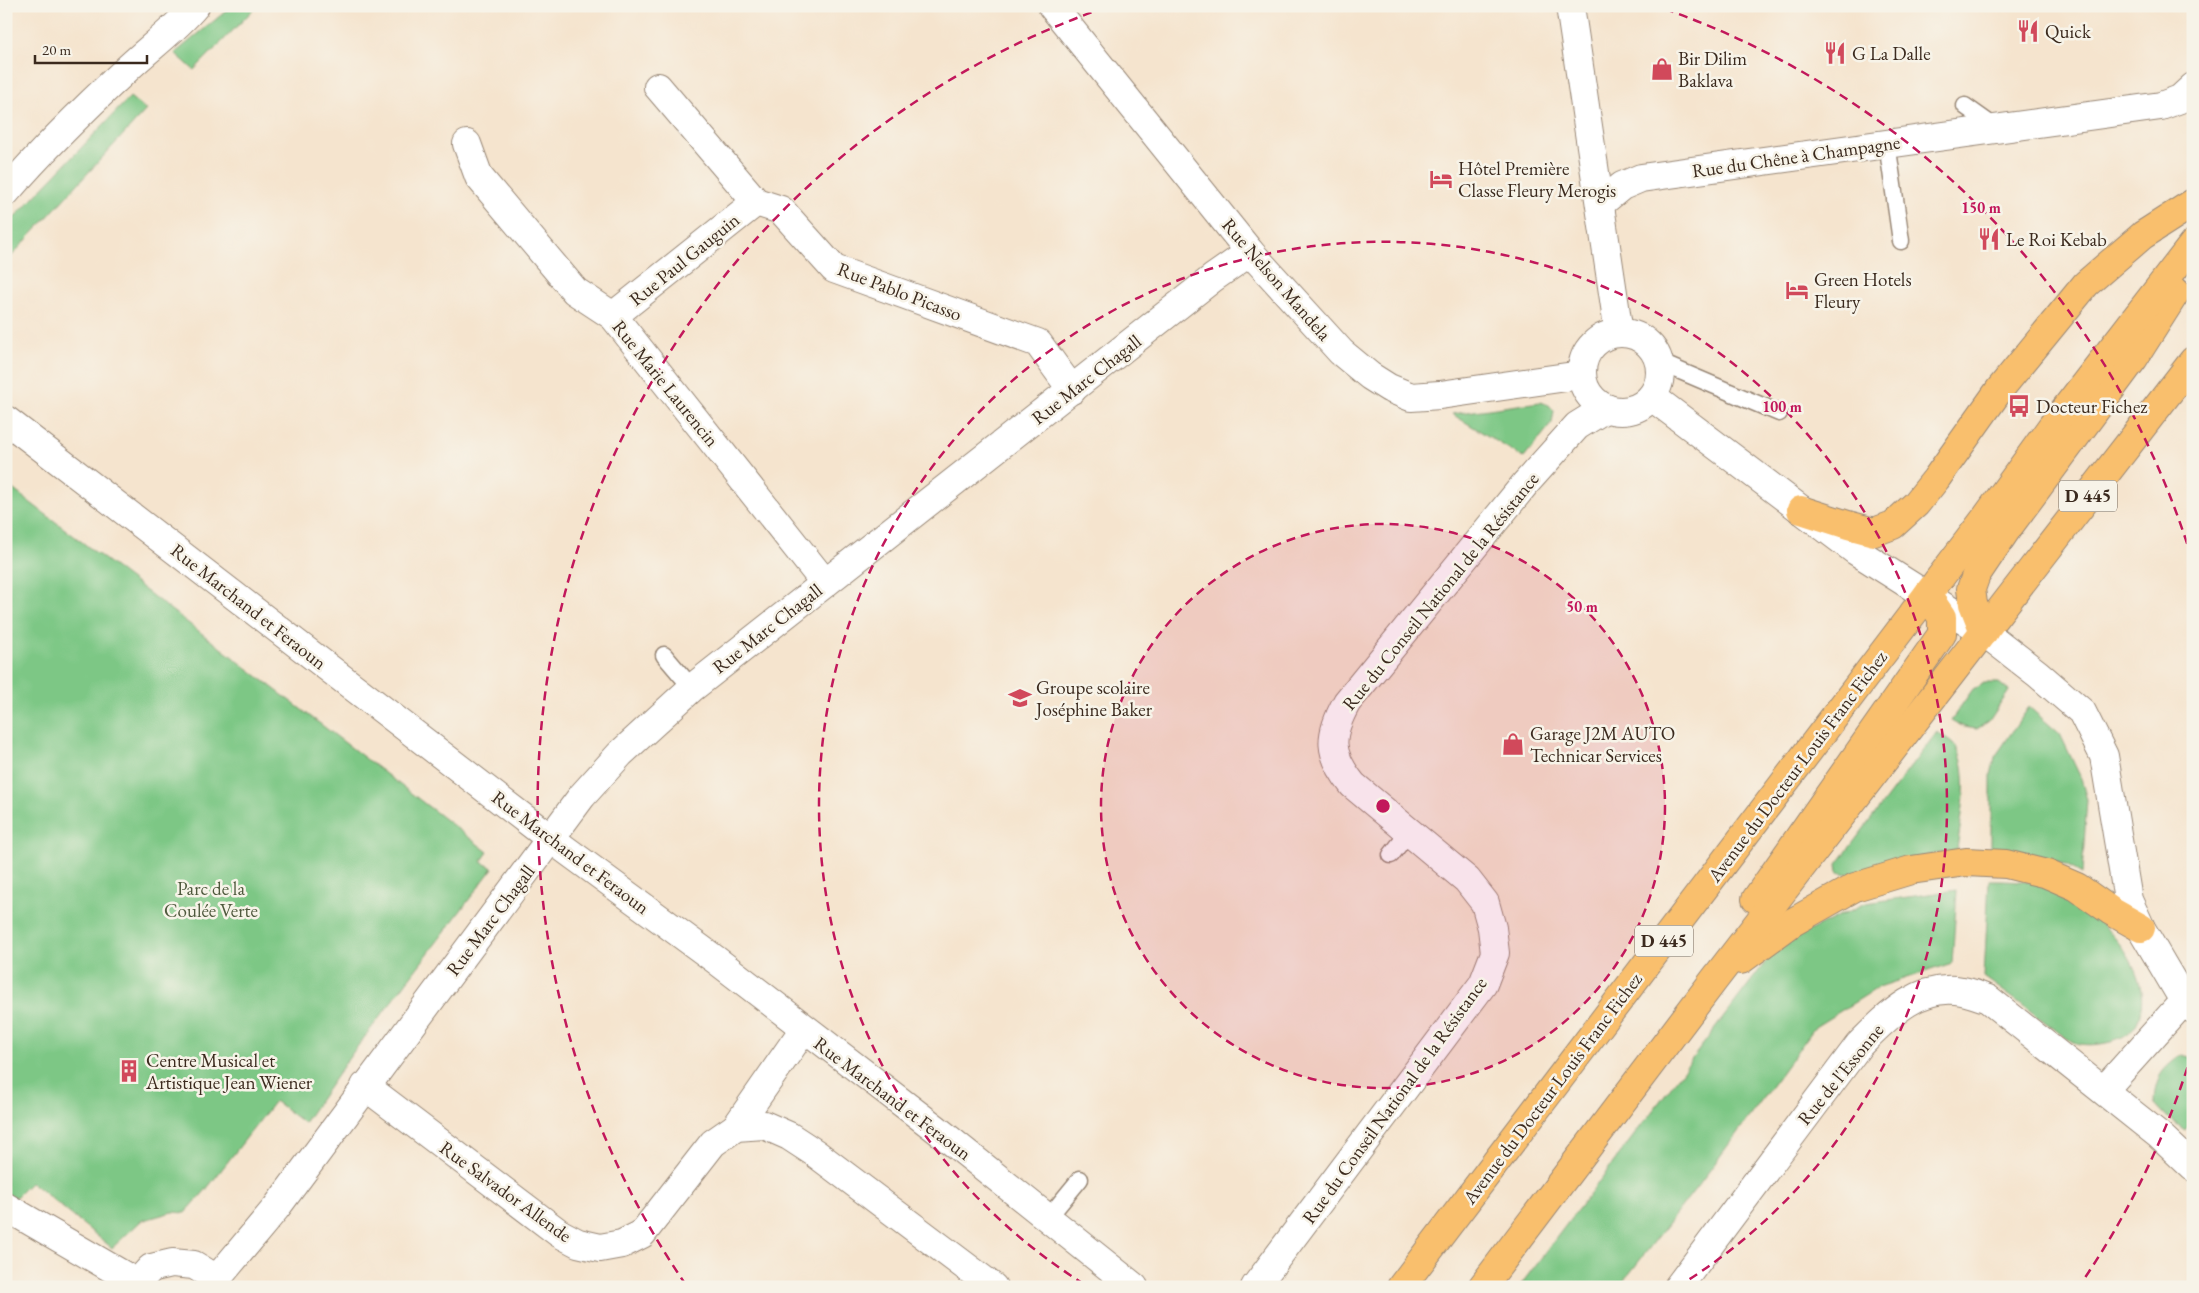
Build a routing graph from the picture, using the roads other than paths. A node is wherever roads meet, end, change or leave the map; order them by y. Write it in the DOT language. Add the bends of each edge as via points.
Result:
graph roads {
  1 [pos="1052,6"];
  2 [pos="1570,6"];
  3 [pos="181,12"];
  4 [pos="658,87"];
  5 [pos="2193,87"];
  6 [pos="1966,106"];
  7 [pos="1996,128"];
  8 [pos="1887,143"];
  9 [pos="467,144"];
  10 [pos="6,192"];
  11 [pos="756,202"];
  12 [pos="2193,203"];
  13 [pos="1600,204"];
  14 [pos="1901,241"];
  15 [pos="2193,244"];
  16 [pos="1250,252"];
  17 [pos="2193,264"];
  18 [pos="613,316"];
  19 [pos="1619,333"];
  20 [pos="2193,361"];
  21 [pos="1659,362"];
  22 [pos="1581,375"];
  23 [pos="1072,390"];
  24 [pos="1652,397"];
  25 [pos="1606,408"];
  26 [pos="1779,413"];
  27 [pos="6,420"];
  28 [pos="1801,510"];
  29 [pos="825,583"];
  30 [pos="1927,595"];
  31 [pos="1984,632"];
  32 [pos="664,656"];
  33 [pos="692,688"];
  34 [pos="1409,832"];
  35 [pos="551,838"];
  36 [pos="1390,854"];
  37 [pos="2141,928"];
  38 [pos="1714,980"];
  39 [pos="2190,1001"];
  40 [pos="804,1029"];
  41 [pos="365,1086"];
  42 [pos="2104,1090"];
  43 [pos="736,1127"];
  44 [pos="2193,1167"];
  45 [pos="1080,1179"];
  46 [pos="6,1207"];
  47 [pos="1048,1218"];
  48 [pos="213,1283"];
  49 [pos="136,1285"];
  50 [pos="993,1287"];
  51 [pos="1134,1287"];
  52 [pos="1255,1287"];
  53 [pos="1401,1287"];
  54 [pos="1482,1287"];
  55 [pos="1678,1287"];
  1 -- 16 [label="street, Rue Nelson Mandela"];
  2 -- 13 [label="street"];
  3 -- 10 [label="street" via="40,153"];
  4 -- 11 [label="street"];
  5 -- 7 [label="street, Rue du Chêne à Champagne" via="2180,99 2161,106"];
  6 -- 7 [label="lane"];
  7 -- 8 [label="street, Rue du Chêne à Champagne"];
  8 -- 13 [label="street, Rue du Chêne à Champagne" via="1641,178 1622,186"];
  8 -- 14 [label="lane"];
  9 -- 18 [label="street, Rue Marie Laurencin" via="479,177 575,291"];
  11 -- 18 [label="street, Rue Paul Gauguin"];
  11 -- 23 [label="street, Rue Pablo Picasso" via="781,210 834,269 1038,343"];
  12 -- 28 [label="main road" via="2143,235 2086,284 2000,389 1916,504 1892,525 1874,532"];
  13 -- 19 [label="street"];
  15 -- 30 [label="main road, Avenue du Docteur Louis Franc Fichez / D 445"];
  16 -- 22 [label="street, Rue Nelson Mandela" via="1341,352 1370,376 1411,397"];
  16 -- 23 [label="street, Rue Marc Chagall"];
  17 -- 31 [label="main road" via="2134,358 1976,575 1971,590"];
  18 -- 29 [label="street, Rue Marie Laurencin"];
  19 -- 21 [label="street" via="1639,336 1653,348"];
  19 -- 22 [label="street" via="1600,337 1585,352"];
  20 -- 31 [label="main road, D 445"];
  21 -- 24 [label="street" via="1660,378"];
  21 -- 26 [label="lane"];
  22 -- 25 [label="street" via="1589,396"];
  23 -- 29 [label="street, Rue Marc Chagall"];
  24 -- 25 [label="street" via="1635,409 1614,411"];
  24 -- 28 [label="street"];
  25 -- 34 [label="street, Rue du Conseil National de la Résistance" via="1577,426 1525,484 1347,702 1337,721 1333,746 1338,767 1353,785"];
  27 -- 35 [label="street, Rue Marchand et Feraoun"];
  28 -- 30 [label="street" via="1856,551"];
  29 -- 33 [label="street, Rue Marc Chagall"];
  30 -- 31 [label="street"];
  30 -- 38 [label="main road" via="1942,617 1942,634 1759,893"];
  30 -- 53 [label="main road, Avenue du Docteur Louis Franc Fichez / D 445"];
  31 -- 37 [label="street" via="2082,712 2104,756 2128,900"];
  31 -- 38 [label="main road, D 445"];
  32 -- 33 [label="lane"];
  33 -- 35 [label="street, Rue Marc Chagall" via="620,754 582,796"];
  34 -- 36 [label="lane"];
  34 -- 52 [label="street, Rue du Conseil National de la Résistance" via="1468,880 1485,903 1495,953 1483,984"];
  35 -- 40 [label="street, Rue Marchand et Feraoun"];
  35 -- 41 [label="street, Rue Marc Chagall"];
  37 -- 38 [label="main road" via="2077,886 2047,874 2006,864 1966,862 1911,870 1855,887 1793,922"];
  37 -- 39 [label="street"];
  38 -- 54 [label="main road, D 445"];
  39 -- 42 [label="street"];
  40 -- 43 [label="street"];
  40 -- 47 [label="street, Rue Marchand et Feraoun"];
  41 -- 43 [label="street, Rue Salvador Allende" via="558,1233 578,1244 600,1248 622,1244 642,1234 713,1143"];
  41 -- 48 [label="street" via="276,1208"];
  42 -- 44 [label="street, Rue de l'Essonne"];
  42 -- 55 [label="street, Rue de l'Essonne" via="1988,999 1961,990 1932,991 1909,1001 1885,1018 1860,1045"];
  43 -- 50 [label="street" via="764,1125 789,1136"];
  45 -- 47 [label="lane"];
  46 -- 49 [label="street"];
  47 -- 51 [label="street, Rue Marchand et Feraoun"];
  48 -- 49 [label="street" via="194,1265 172,1262 151,1268"];
}
